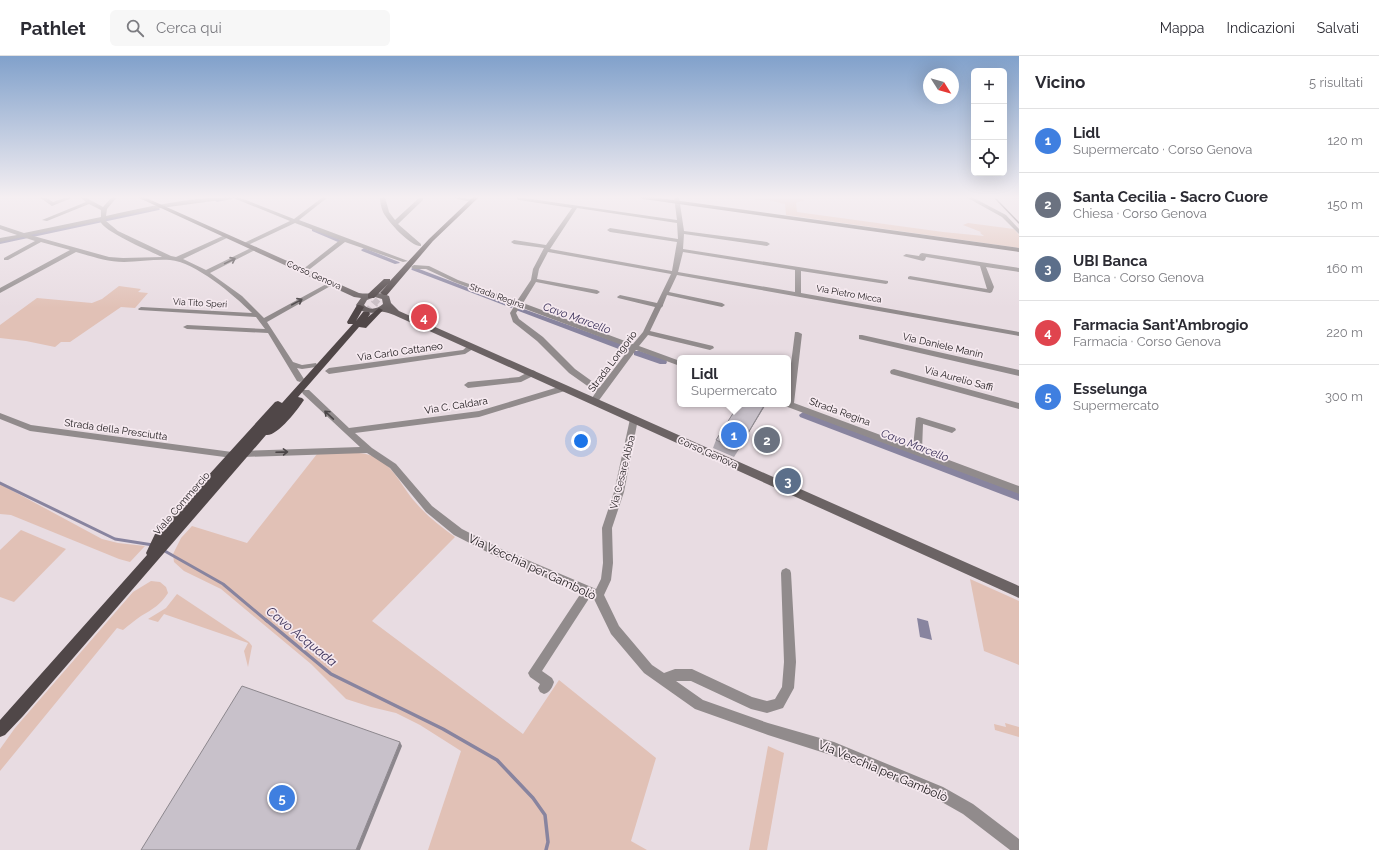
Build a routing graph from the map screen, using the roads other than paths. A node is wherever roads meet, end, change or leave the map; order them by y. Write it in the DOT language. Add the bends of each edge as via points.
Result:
graph roads {
  1 [pos="21,234"];
  2 [pos="36,234"];
  3 [pos="120,234"];
  4 [pos="223,234"];
  5 [pos="267,234"];
  6 [pos="330,234"];
  7 [pos="406,234"];
  8 [pos="436,234"];
  9 [pos="437,234"];
  10 [pos="438,234"];
  11 [pos="559,234"];
  12 [pos="636,234"];
  13 [pos="681,234"];
  14 [pos="696,234"];
  15 [pos="914,234"];
  16 [pos="27,236"];
  17 [pos="227,236"];
  18 [pos="0,240"];
  19 [pos="41,240"];
  20 [pos="344,240"];
  21 [pos="680,241"];
  22 [pos="514,242"];
  23 [pos="246,244"];
  24 [pos="767,244"];
  25 [pos="0,245"];
  26 [pos="420,245"];
  27 [pos="255,248"];
  28 [pos="76,249"];
  29 [pos="550,249"];
  30 [pos="1015,249"];
  31 [pos="680,250"];
  32 [pos="906,256"];
  33 [pos="6,259"];
  34 [pos="174,259"];
  35 [pos="421,259"];
  36 [pos="405,261"];
  37 [pos="982,264"];
  38 [pos="414,267"];
  39 [pos="427,267"];
  40 [pos="798,268"];
  41 [pos="1019,270"];
  42 [pos="304,271"];
  43 [pos="676,272"];
  44 [pos="205,273"];
  45 [pos="910,278"];
  46 [pos="534,280"];
  47 [pos="886,282"];
  48 [pos="332,283"];
  49 [pos="0,291"];
  50 [pos="597,292"];
  51 [pos="665,293"];
  52 [pos="798,294"];
  53 [pos="620,297"];
  54 [pos="364,301"];
  55 [pos="384,303"];
  56 [pos="518,304"];
  57 [pos="722,304"];
  58 [pos="660,306"];
  59 [pos="141,309"];
  60 [pos="258,315"];
  61 [pos="263,321"];
  62 [pos="187,328"];
  63 [pos="269,331"];
  64 [pos="646,332"];
  65 [pos="798,334"];
  66 [pos="1019,334"];
  67 [pos="862,337"];
  68 [pos="472,346"];
  69 [pos="636,348"];
  70 [pos="710,348"];
  71 [pos="677,363"];
  72 [pos="291,364"];
  73 [pos="313,365"];
  74 [pos="329,371"];
  75 [pos="894,372"];
  76 [pos="532,373"];
  77 [pos="1019,373"];
  78 [pos="300,379"];
  79 [pos="468,385"];
  80 [pos="565,388"];
  81 [pos="791,388"];
  82 [pos="306,392"];
  83 [pos="601,392"];
  84 [pos="594,401"];
  85 [pos="791,405"];
  86 [pos="1019,406"];
  87 [pos="0,416"];
  88 [pos="634,419"];
  89 [pos="952,430"];
  90 [pos="347,431"];
  91 [pos="369,450"];
  92 [pos="917,452"];
  93 [pos="243,454"];
  94 [pos="232,455"];
  95 [pos="1019,490"];
  96 [pos="163,538"];
  97 [pos="786,573"];
  98 [pos="1019,592"];
  99 [pos="593,593"];
  100 [pos="662,680"];
  101 [pos="544,688"];
  102 [pos="18,711"];
  103 [pos="0,730"];
  104 [pos="0,735"];
  105 [pos="1019,848"];
  1 -- 16 [label="street"];
  2 -- 16 [label="street"];
  3 -- 34 [label="street"];
  4 -- 17 [label="main road, Corso Genova"];
  5 -- 23 [label="street"];
  6 -- 20 [label="street"];
  7 -- 26 [label="street"];
  8 -- 26 [label="main road"];
  9 -- 55 [label="main road"];
  10 -- 35 [label="main road" via="435,243"];
  11 -- 29 [label="street"];
  12 -- 21 [label="street"];
  13 -- 21 [label="street, Strada Longorio"];
  14 -- 24 [label="street"];
  15 -- 30 [label="main road"];
  16 -- 18 [label="street"];
  16 -- 19 [label="street"];
  16 -- 25 [label="street"];
  17 -- 23 [label="main road, Corso Genova"];
  17 -- 34 [label="street"];
  19 -- 28 [label="street"];
  19 -- 33 [label="street"];
  20 -- 36 [label="street"];
  20 -- 42 [label="street"];
  21 -- 31 [label="street, Strada Longorio"];
  22 -- 29 [label="street, Via Pietro Micca"];
  23 -- 27 [label="main road, Corso Genova"];
  26 -- 36 [label="main road"];
  27 -- 42 [label="main road, Corso Genova"];
  44 -- 27 [label="street, one-way"];
  28 -- 34 [label="street" via="123,260"];
  28 -- 49 [label="street"];
  29 -- 43 [label="street, Via Pietro Micca"];
  29 -- 46 [label="street" via="536,269"];
  31 -- 40 [label="street"];
  31 -- 43 [label="street, Strada Longorio"];
  32 -- 37 [label="street" via="923,259 922,254"];
  34 -- 44 [label="street"];
  35 -- 38 [label="main road"];
  35 -- 39 [label="street, Strada Regina"];
  36 -- 54 [label="main road" via="383,286"];
  37 -- 41 [label="street"];
  37 -- 45 [label="street" via="991,287 990,291"];
  38 -- 39 [label="street, Strada Regina"];
  38 -- 55 [label="main road"];
  39 -- 56 [label="street, Strada Regina" via="456,281"];
  40 -- 47 [label="street"];
  40 -- 52 [label="street"];
  42 -- 48 [label="main road, Corso Genova"];
  43 -- 51 [label="street, Strada Longorio"];
  43 -- 52 [label="street, Via Pietro Micca"];
  44 -- 60 [label="street"];
  46 -- 50 [label="street"];
  46 -- 56 [label="street"];
  48 -- 54 [label="main road, Corso Genova"];
  61 -- 48 [label="street, one-way"];
  51 -- 57 [label="street"];
  51 -- 58 [label="street, Strada Longorio"];
  52 -- 66 [label="street, Via Pietro Micca"];
  53 -- 58 [label="street"];
  54 -- 55 [label="main road, Corso Genova" via="381,296"];
  54 -- 55 [label="main road, Corso Genova" via="366,310"];
  54 -- 73 [label="main road" via="353,320"];
  54 -- 93 [label="main road, Viale Commercio"];
  55 -- 68 [label="main road, Corso Genova" via="397,313"];
  55 -- 82 [label="main road"];
  56 -- 69 [label="street, Strada Regina"];
  56 -- 83 [label="street" via="513,312 516,320 540,339 572,371"];
  58 -- 64 [label="street, Strada Longorio"];
  59 -- 60 [label="street, Via Tito Speri"];
  60 -- 61 [label="street"];
  61 -- 63 [label="street"];
  62 -- 63 [label="street"];
  63 -- 72 [label="street"];
  64 -- 69 [label="street, Strada Longorio"];
  64 -- 70 [label="street, Strada Longorio"];
  65 -- 81 [label="street"];
  67 -- 77 [label="street, Via Daniele Manin"];
  68 -- 74 [label="street, Via Carlo Cattaneo" via="465,352"];
  68 -- 76 [label="main road, Corso Genova"];
  69 -- 71 [label="street, Strada Regina"];
  69 -- 83 [label="street, Strada Longorio"];
  72 -- 73 [label="street" via="302,367"];
  72 -- 78 [label="street"];
  73 -- 78 [label="main road"];
  75 -- 86 [label="street, Via Aurelio Saffi"];
  76 -- 79 [label="street" via="521,379"];
  76 -- 80 [label="main road, Corso Genova"];
  78 -- 94 [label="main road"];
  80 -- 84 [label="main road, Corso Genova"];
  80 -- 90 [label="street, Via C. Caldara" via="479,414"];
  90 -- 82 [label="street, Via Vecchia per Gambolò, one-way"];
  82 -- 93 [label="main road" via="280,423"];
  83 -- 84 [label="street, Strada Longorio"];
  84 -- 88 [label="main road, Corso Genova"];
  85 -- 92 [label="street, Strada Regina"];
  87 -- 94 [label="street, Strada della Presciutta" via="30,428"];
  88 -- 98 [label="main road, Corso Genova"];
  88 -- 99 [label="street, Via Cesare Abba" via="619,492 607,528 606,580"];
  89 -- 92 [label="street" via="919,420"];
  90 -- 91 [label="street, Via Vecchia per Gambolò"];
  93 -- 91 [label="street, one-way"];
  91 -- 99 [label="street, Via Vecchia per Gambolò" via="393,466 429,509 458,532"];
  92 -- 95 [label="street, Strada Regina"];
  93 -- 96 [label="main road, Viale Commercio"];
  94 -- 96 [label="main road"];
  96 -- 102 [label="main road, Viale Commercio" via="152,556"];
  97 -- 100 [label="street" via="790,662 788,688 779,704 766,707 751,703 692,675 675,675"];
  99 -- 100 [label="street, Via Vecchia per Gambolò" via="615,630 648,669"];
  99 -- 101 [label="street, Via Cesare Abba" via="534,673 548,682"];
  100 -- 105 [label="street, Via Vecchia per Gambolò" via="698,705 834,748 938,792 968,809"];
  102 -- 103 [label="main road, Viale Commercio"];
  102 -- 104 [label="main road, Viale Commercio"];
}
